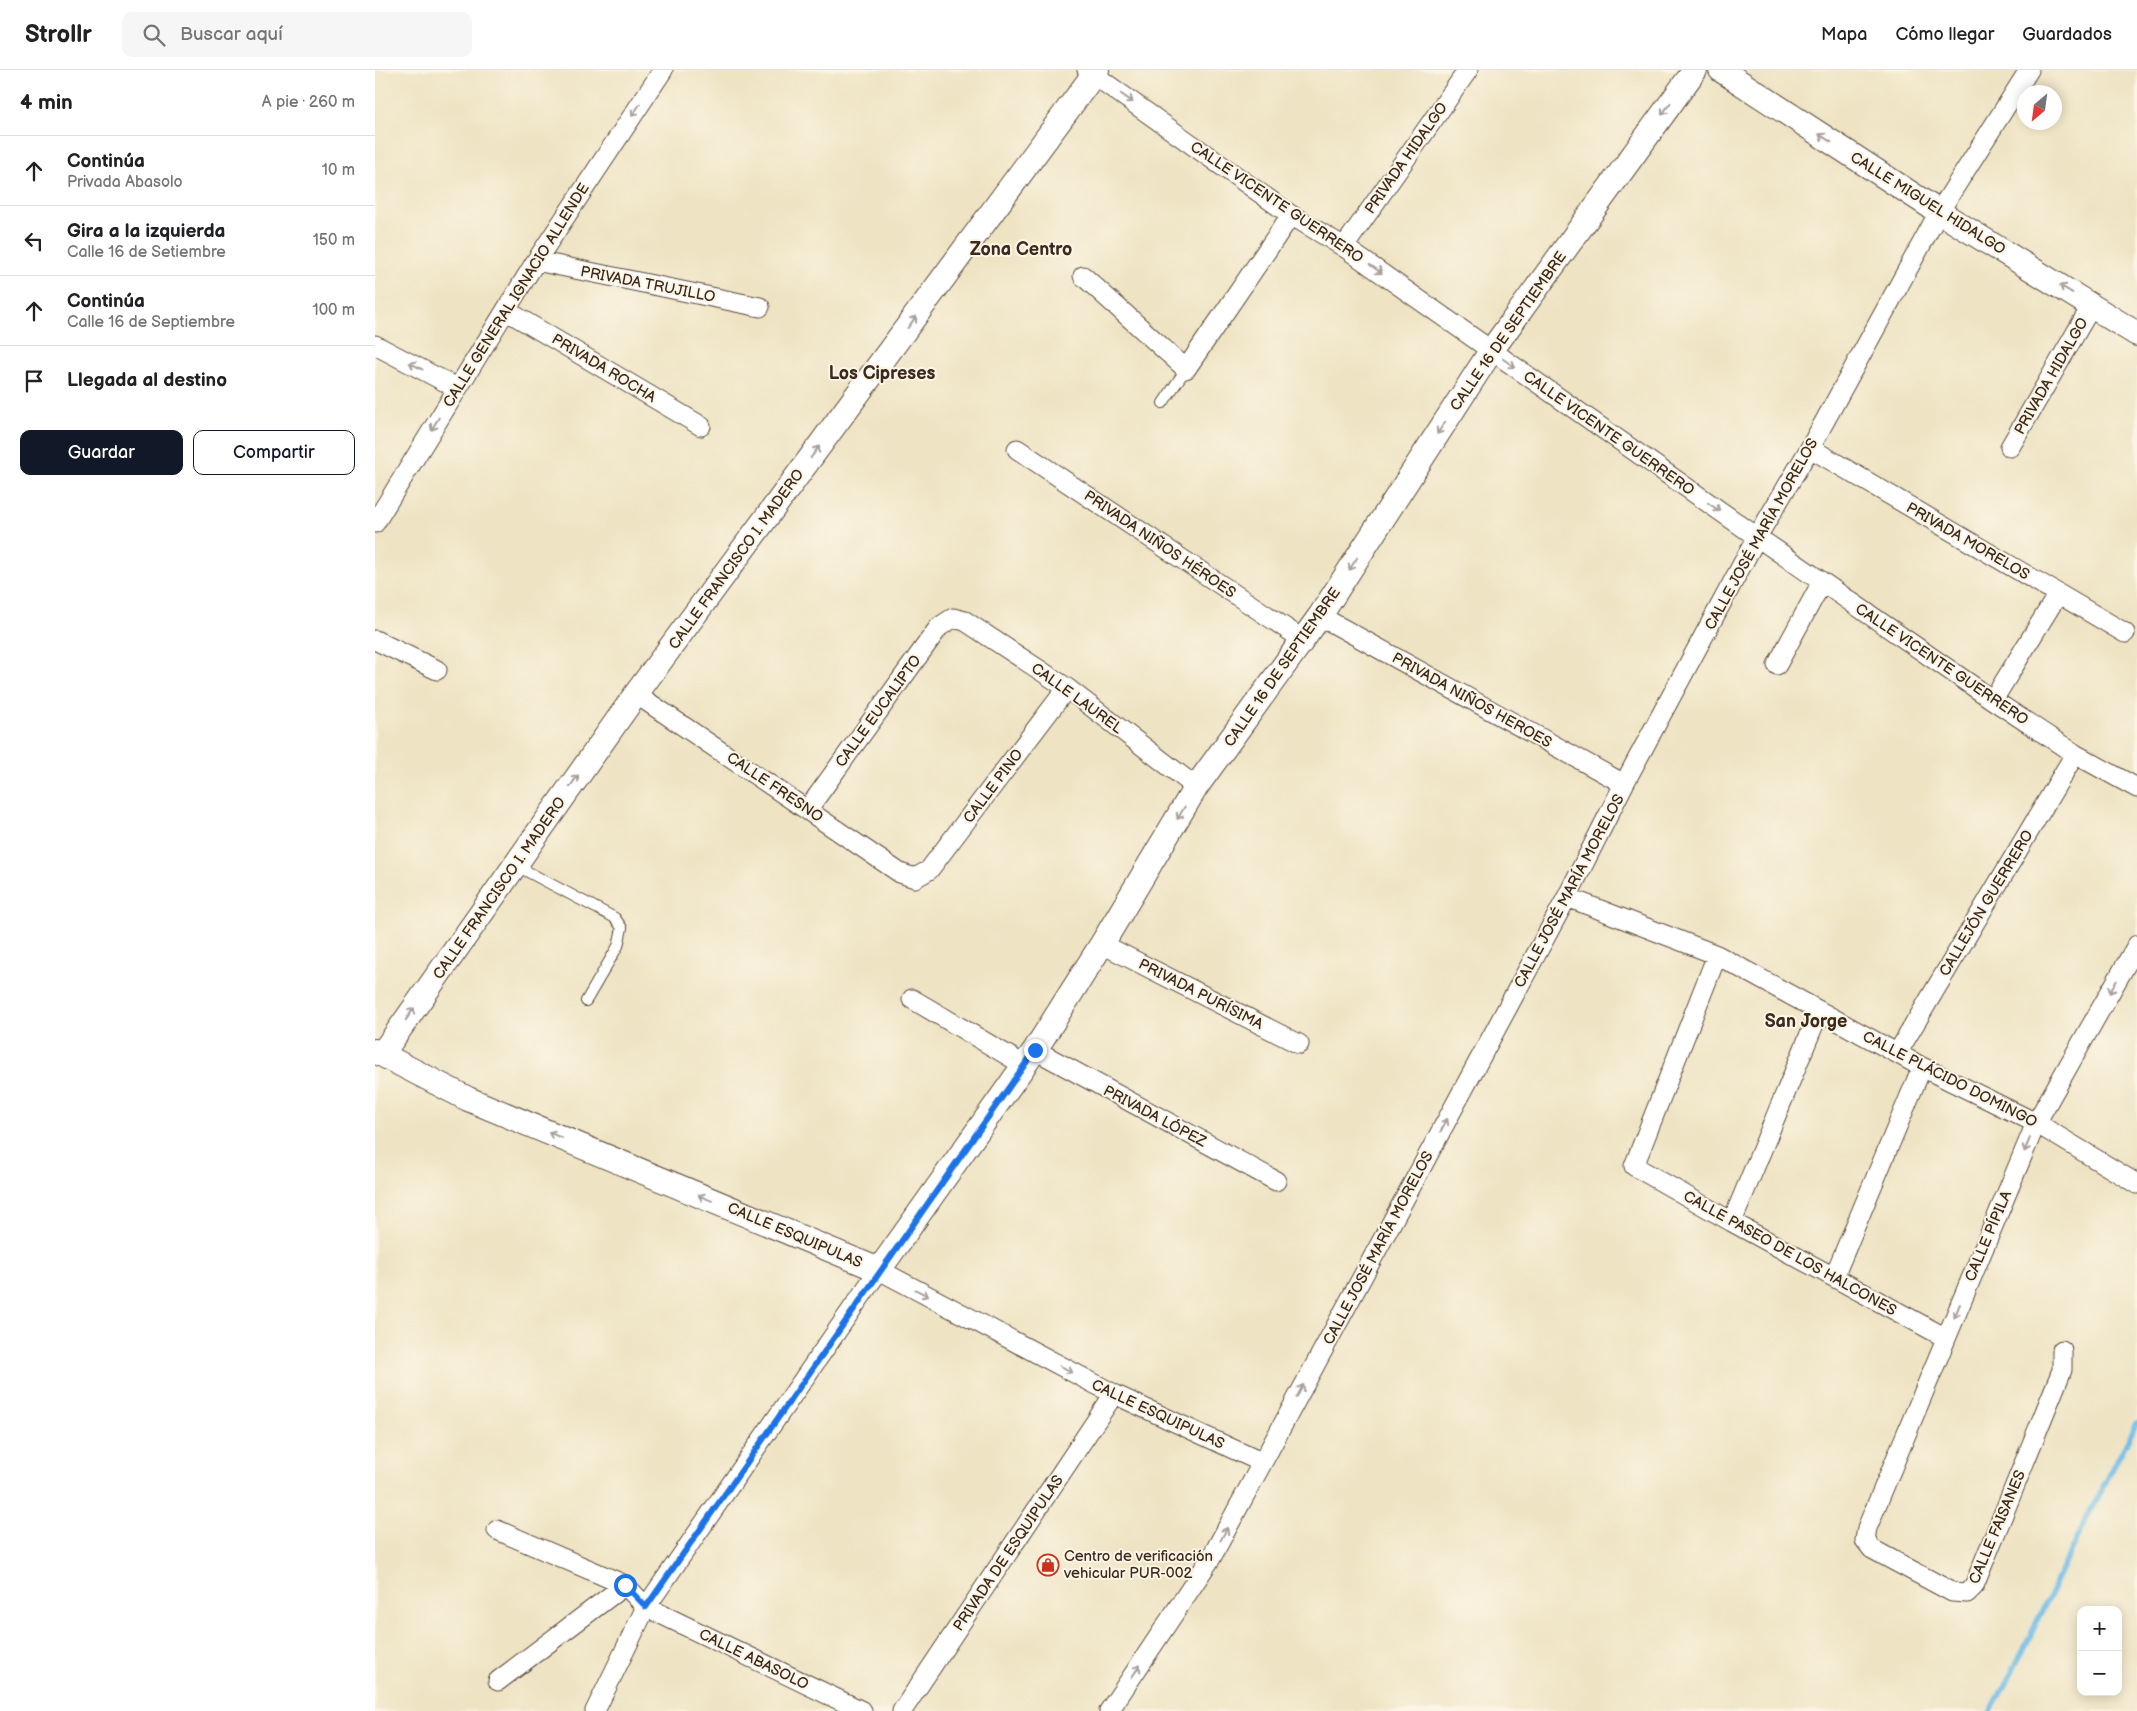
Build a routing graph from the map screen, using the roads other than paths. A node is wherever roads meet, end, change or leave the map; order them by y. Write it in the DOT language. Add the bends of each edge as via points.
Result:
graph roads {
  1 [pos="663,70"];
  2 [pos="1468,70"];
  3 [pos="1695,70"];
  4 [pos="1721,70"];
  5 [pos="2029,70"];
  6 [pos="1093,72"];
  7 [pos="1939,212"];
  8 [pos="1291,215"];
  9 [pos="1344,247"];
  10 [pos="535,262"];
  11 [pos="1083,276"];
  12 [pos="2092,305"];
  13 [pos="760,307"];
  14 [pos="507,311"];
  15 [pos="2137,334"];
  16 [pos="375,344"];
  17 [pos="1491,350"];
  18 [pos="1186,369"];
  19 [pos="457,388"];
  20 [pos="1163,403"];
  21 [pos="701,426"];
  22 [pos="2011,447"];
  23 [pos="1810,448"];
  24 [pos="1017,449"];
  25 [pos="375,523"];
  26 [pos="1757,537"];
  27 [pos="1822,582"];
  28 [pos="2058,594"];
  29 [pos="1320,616"];
  30 [pos="953,618"];
  31 [pos="2125,634"];
  32 [pos="375,640"];
  33 [pos="1303,640"];
  34 [pos="1777,665"];
  35 [pos="437,670"];
  36 [pos="1067,688"];
  37 [pos="636,694"];
  38 [pos="1993,700"];
  39 [pos="2075,754"];
  40 [pos="1625,784"];
  41 [pos="1197,787"];
  42 [pos="2137,788"];
  43 [pos="808,809"];
  44 [pos="515,865"];
  45 [pos="915,878"];
  46 [pos="1567,897"];
  47 [pos="1102,944"];
  48 [pos="2137,945"];
  49 [pos="1717,955"];
  50 [pos="912,999"];
  51 [pos="586,1001"];
  52 [pos="1819,1012"];
  53 [pos="1299,1044"];
  54 [pos="379,1052"];
  55 [pos="1898,1052"];
  56 [pos="1029,1058"];
  57 [pos="1922,1067"];
  58 [pos="2036,1123"];
  59 [pos="1276,1181"];
  60 [pos="2137,1184"];
  61 [pos="1732,1222"];
  62 [pos="879,1270"];
  63 [pos="1834,1277"];
  64 [pos="1946,1338"];
  65 [pos="2062,1350"];
  66 [pos="1115,1394"];
  67 [pos="1261,1462"];
  68 [pos="497,1530"];
  69 [pos="1865,1540"];
  70 [pos="625,1585"];
  71 [pos="646,1607"];
  72 [pos="498,1681"];
  73 [pos="595,1711"];
  74 [pos="862,1711"];
  75 [pos="902,1711"];
  76 [pos="1109,1711"];
  1 -- 10 [label="street, CALLE GENERAL IGNACIO ALLENDE, one-way"];
  2 -- 9 [label="street, PRIVADA HIDALGO"];
  3 -- 17 [label="street, CALLE 16 DE SEPTIEMBRE, one-way"];
  7 -- 4 [label="street, CALLE MIGUEL HIDALGO, one-way"];
  5 -- 7 [label="street, CALLE JOSÉ MARÍA MORELOS"];
  6 -- 8 [label="street, CALLE VICENTE GUERRERO, one-way"];
  37 -- 6 [label="street, CALLE FRANCISCO I. MADERO, one-way"];
  12 -- 7 [label="street, CALLE MIGUEL HIDALGO, one-way"];
  7 -- 23 [label="street, CALLE JOSÉ MARÍA MORELOS"];
  8 -- 9 [label="street, CALLE VICENTE GUERRERO"];
  8 -- 18 [label="street"];
  9 -- 17 [label="street, CALLE VICENTE GUERRERO, one-way"];
  10 -- 13 [label="street, PRIVADA TRUJILLO"];
  10 -- 14 [label="street, CALLE GENERAL IGNACIO ALLENDE"];
  11 -- 18 [label="street"];
  12 -- 15 [label="street, CALLE MIGUEL HIDALGO"];
  12 -- 22 [label="street, PRIVADA HIDALGO"];
  14 -- 19 [label="street, CALLE GENERAL IGNACIO ALLENDE"];
  14 -- 21 [label="street, PRIVADA ROCHA"];
  19 -- 16 [label="street, one-way"];
  17 -- 26 [label="street, CALLE VICENTE GUERRERO, one-way"];
  17 -- 29 [label="street, CALLE 16 DE SEPTIEMBRE, one-way"];
  18 -- 20 [label="lane"];
  19 -- 25 [label="street, CALLE GENERAL IGNACIO ALLENDE, one-way"];
  23 -- 26 [label="street, CALLE JOSÉ MARÍA MORELOS"];
  23 -- 28 [label="street, PRIVADA MORELOS"];
  24 -- 33 [label="street, PRIVADA NIÑOS HÉROES"];
  26 -- 27 [label="street, CALLE VICENTE GUERRERO"];
  26 -- 40 [label="street, CALLE JOSÉ MARÍA MORELOS"];
  27 -- 34 [label="street"];
  27 -- 38 [label="street, CALLE VICENTE GUERRERO"];
  28 -- 31 [label="street, PRIVADA MORELOS"];
  28 -- 38 [label="street"];
  29 -- 33 [label="street, CALLE 16 DE SEPTIEMBRE"];
  29 -- 40 [label="street, PRIVADA NIÑOS HEROES"];
  30 -- 36 [label="street, CALLE LAUREL" via="965,621"];
  30 -- 43 [label="street, CALLE EUCALIPTO" via="939,626"];
  32 -- 35 [label="street"];
  33 -- 41 [label="street, CALLE 16 DE SEPTIEMBRE"];
  36 -- 41 [label="street, CALLE LAUREL"];
  36 -- 45 [label="street, CALLE PINO" via="929,870"];
  37 -- 43 [label="street, CALLE FRESNO"];
  44 -- 37 [label="street, CALLE FRANCISCO I. MADERO, one-way"];
  38 -- 39 [label="street, CALLE VICENTE GUERRERO"];
  39 -- 42 [label="street, CALLE VICENTE GUERRERO"];
  39 -- 55 [label="street, CALLEJÓN GUERRERO"];
  40 -- 46 [label="street, CALLE JOSÉ MARÍA MORELOS"];
  41 -- 47 [label="street, CALLE 16 DE SEPTIEMBRE, one-way"];
  43 -- 45 [label="street, CALLE FRESNO" via="900,873"];
  44 -- 51 [label="lane" via="615,918 622,928 618,946"];
  54 -- 44 [label="street, CALLE FRANCISCO I. MADERO, one-way"];
  46 -- 49 [label="street, CALLE PLÁCIDO DOMINGO"];
  67 -- 46 [label="street, CALLE JOSÉ MARÍA MORELOS, one-way"];
  47 -- 53 [label="street, PRIVADA PURÍSIMA"];
  47 -- 56 [label="street, CALLE 16 DE SEPTIEMBRE"];
  48 -- 58 [label="street, CALLE PÍPILA, one-way"];
  49 -- 52 [label="street, CALLE PLÁCIDO DOMINGO"];
  49 -- 61 [label="street, CALLE PASEO DE LOS HALCONES" via="1634,1166"];
  50 -- 56 [label="street, PRIVADA LÓPEZ"];
  52 -- 55 [label="street, CALLE PLÁCIDO DOMINGO"];
  52 -- 61 [label="street"];
  62 -- 54 [label="street, CALLE ESQUIPULAS, one-way" via="468,1099"];
  55 -- 57 [label="street, CALLE PLÁCIDO DOMINGO"];
  56 -- 59 [label="street, PRIVADA LÓPEZ"];
  56 -- 62 [label="street, CALLE 16 DE SEPTIEMBRE"];
  57 -- 58 [label="street, CALLE PLÁCIDO DOMINGO"];
  57 -- 63 [label="street"];
  58 -- 60 [label="street, CALLE PLÁCIDO DOMINGO"];
  58 -- 64 [label="street, CALLE PÍPILA, one-way"];
  61 -- 63 [label="street, CALLE PASEO DE LOS HALCONES"];
  62 -- 66 [label="street, CALLE ESQUIPULAS, one-way"];
  62 -- 71 [label="street"];
  63 -- 64 [label="street, CALLE PASEO DE LOS HALCONES"];
  64 -- 69 [label="street, CALLE PÍPILA" via="1867,1528"];
  65 -- 69 [label="street, CALLE FAISANES" via="2062,1370 1974,1586 1967,1593 1952,1592 1872,1549"];
  66 -- 67 [label="street, CALLE ESQUIPULAS"];
  66 -- 75 [label="street, PRIVADA DE ESQUIPULAS"];
  76 -- 67 [label="street, CALLE JOSÉ MARÍA MORELOS, one-way" via="1211,1558"];
  68 -- 70 [label="street"];
  70 -- 71 [label="street"];
  70 -- 72 [label="street"];
  71 -- 73 [label="street"];
  71 -- 74 [label="street, CALLE ABASOLO"];
}
